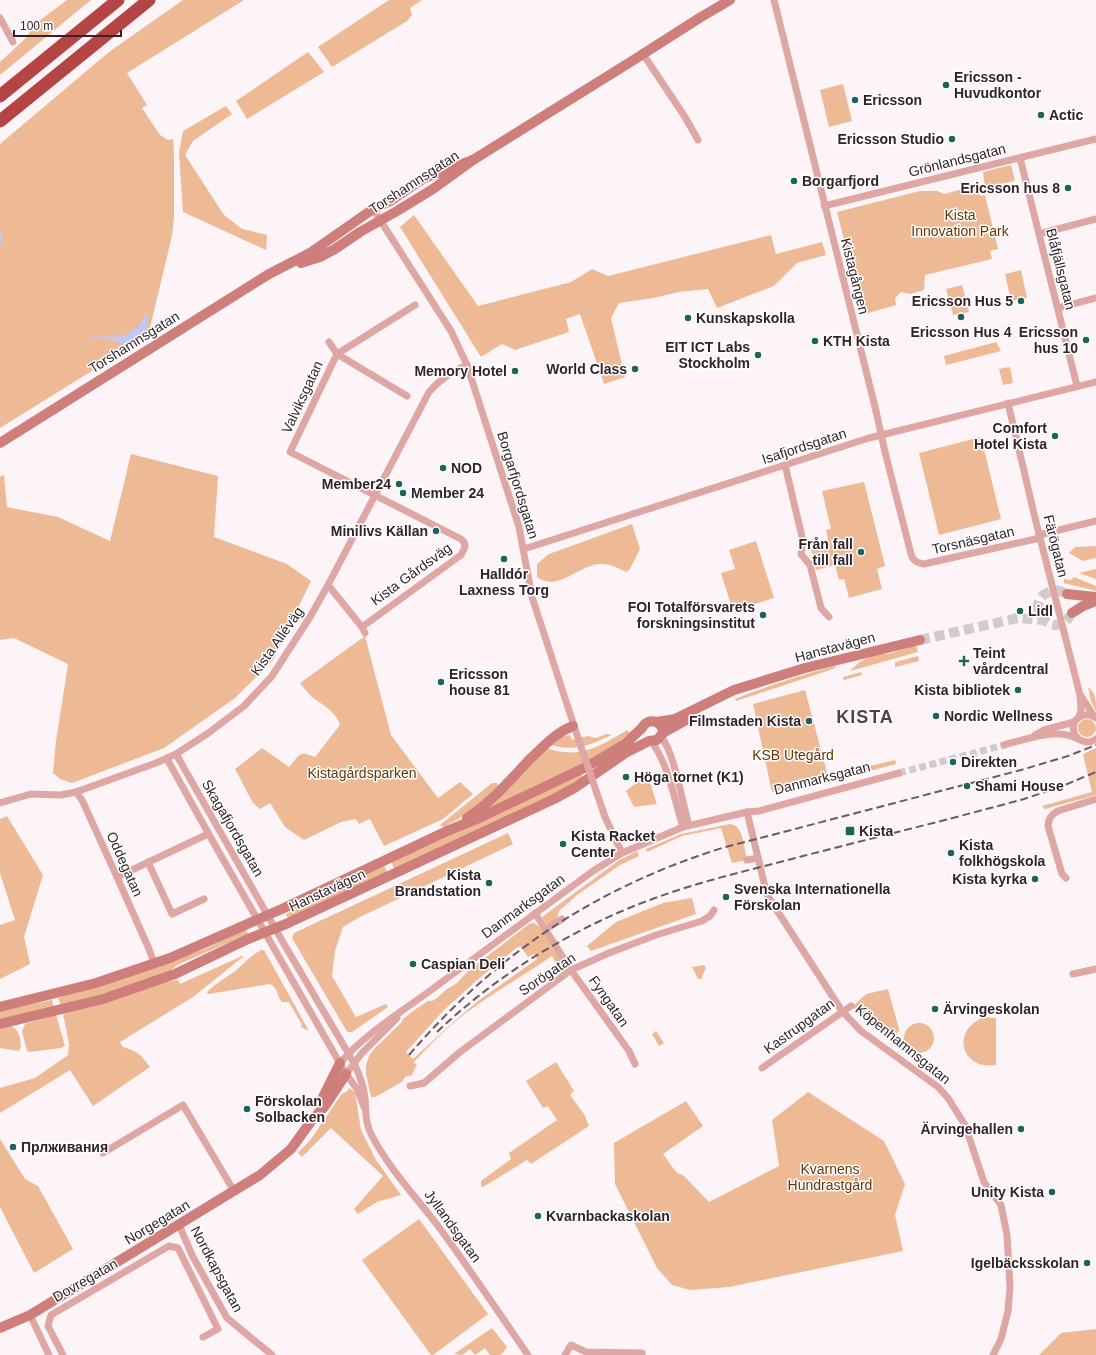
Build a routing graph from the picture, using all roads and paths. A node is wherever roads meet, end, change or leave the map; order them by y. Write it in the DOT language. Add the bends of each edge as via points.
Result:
graph roads {
  1 [pos="118,0"];
  2 [pos="149,0"];
  3 [pos="730,0"];
  4 [pos="774,0"];
  5 [pos="0,18"];
  6 [pos="13,42"];
  7 [pos="643,54"];
  8 [pos="0,96"];
  9 [pos="0,121"];
  10 [pos="1096,139"];
  11 [pos="698,140"];
  12 [pos="1020,158"];
  13 [pos="473,160"];
  14 [pos="824,206"];
  15 [pos="373,209"];
  16 [pos="1096,220"];
  17 [pos="380,221"];
  18 [pos="1039,234"];
  19 [pos="285,267"];
  20 [pos="1096,298"];
  21 [pos="415,305"];
  22 [pos="1058,308"];
  23 [pos="329,342"];
  24 [pos="337,354"];
  25 [pos="467,365"];
  26 [pos="1096,382"];
  27 [pos="1076,386"];
  28 [pos="407,396"];
  29 [pos="1008,403"];
  30 [pos="0,444"];
  31 [pos="785,465"];
  32 [pos="374,496"];
  33 [pos="1096,520"];
  34 [pos="1040,536"];
  35 [pos="524,549"];
  36 [pos="912,558"];
  37 [pos="328,585"];
  38 [pos="1096,597"];
  39 [pos="1096,601"];
  40 [pos="829,617"];
  41 [pos="920,640"];
  42 [pos="758,684"];
  43 [pos="1080,695"];
  44 [pos="1095,717"];
  45 [pos="1076,720"];
  46 [pos="657,722"];
  47 [pos="573,726"];
  48 [pos="642,728"];
  49 [pos="662,734"];
  50 [pos="1029,738"];
  51 [pos="1076,738"];
  52 [pos="1096,740"];
  53 [pos="650,741"];
  54 [pos="1004,745"];
  55 [pos="176,754"];
  56 [pos="167,759"];
  57 [pos="899,773"];
  58 [pos="76,792"];
  59 [pos="1096,799"];
  60 [pos="0,803"];
  61 [pos="747,812"];
  62 [pos="686,826"];
  63 [pos="447,830"];
  64 [pos="208,834"];
  65 [pos="622,853"];
  66 [pos="758,858"];
  67 [pos="386,860"];
  68 [pos="747,860"];
  69 [pos="148,862"];
  70 [pos="392,874"];
  71 [pos="117,877"];
  72 [pos="1066,878"];
  73 [pos="204,899"];
  74 [pos="714,910"];
  75 [pos="535,913"];
  76 [pos="268,915"];
  77 [pos="562,919"];
  78 [pos="257,920"];
  79 [pos="276,928"];
  80 [pos="546,929"];
  81 [pos="265,933"];
  82 [pos="154,963"];
  83 [pos="1096,969"];
  84 [pos="571,970"];
  85 [pos="1073,974"];
  86 [pos="412,1004"];
  87 [pos="851,1006"];
  88 [pos="0,1007"];
  89 [pos="842,1012"];
  90 [pos="0,1024"];
  91 [pos="348,1053"];
  92 [pos="340,1063"];
  93 [pos="354,1063"];
  94 [pos="635,1064"];
  95 [pos="762,1068"];
  96 [pos="346,1074"];
  97 [pos="410,1086"];
  98 [pos="364,1109"];
  99 [pos="312,1120"];
  100 [pos="103,1153"];
  101 [pos="234,1191"];
  102 [pos="179,1225"];
  103 [pos="193,1257"];
  104 [pos="186,1262"];
  105 [pos="30,1314"];
  106 [pos="0,1328"];
  107 [pos="203,1337"];
  108 [pos="50,1355"];
  109 [pos="63,1355"];
  110 [pos="272,1355"];
  111 [pos="528,1355"];
  112 [pos="565,1355"];
  113 [pos="642,1355"];
  114 [pos="993,1355"];
  1 -- 8 [label="highway"];
  2 -- 9 [label="highway"];
  3 -- 7 [label="main road, Torshamnsgatan"];
  4 -- 14 [label="street, Kistagången"];
  5 -- 6 [label="street"];
  7 -- 11 [label="street"];
  7 -- 13 [label="main road, Torshamnsgatan"];
  10 -- 12 [label="street, Grönlandsgatan"];
  12 -- 14 [label="street, Grönlandsgatan"];
  12 -- 18 [label="street, Blåfjällsgatan"];
  13 -- 15 [label="main road, Torshamnsgatan" via="424,178"];
  13 -- 17 [label="main road, Torshamnsgatan"];
  14 -- 36 [label="street, Kistagången, bridge"];
  15 -- 17 [label="street, Borgarfjordsgatan"];
  15 -- 19 [label="main road, Torshamnsgatan" via="310,253"];
  16 -- 18 [label="street"];
  17 -- 19 [label="main road, Torshamnsgatan" via="320,257"];
  17 -- 25 [label="street, Borgarfjordsgatan" via="451,332"];
  18 -- 22 [label="street, Blåfjällsgatan"];
  19 -- 30 [label="main road, Torshamnsgatan" via="269,274"];
  20 -- 22 [label="street"];
  21 -- 24 [label="street"];
  22 -- 27 [label="street, Blåfjällsgatan"];
  23 -- 24 [label="street"];
  24 -- 28 [label="street"];
  24 -- 32 [label="street, Valviksgatan" via="290,452"];
  25 -- 32 [label="street, Kista Alléväg" via="445,376 429,392"];
  25 -- 35 [label="street, Borgarfjordsgatan"];
  26 -- 27 [label="street, Isafjordsgatan"];
  27 -- 29 [label="street, Isafjordsgatan"];
  29 -- 31 [label="street, Isafjordsgatan" via="868,438"];
  29 -- 34 [label="street, Färögatan"];
  31 -- 35 [label="street, Isafjordsgatan"];
  31 -- 40 [label="street" via="803,541 801,554 810,565 821,608"];
  32 -- 37 [label="street, Kista Alléväg"];
  32 -- 37 [label="street, Kista Gårdsväg" via="461,539 465,547 461,555 363,630"];
  33 -- 34 [label="street, Torsnäsgatan"];
  34 -- 36 [label="street, Torsnäsgatan" via="924,564 918,564"];
  34 -- 43 [label="street, Färögatan"];
  35 -- 47 [label="street, Borgarfjordsgatan" via="532,597"];
  37 -- 55 [label="street, Kista Alléväg" via="272,676 244,706"];
  38 -- 39 [label="main road" via="1065,593 1072,601 1071,614"];
  41 -- 42 [label="main road, Hanstavägen" via="806,668"];
  42 -- 46 [label="main road, Hanstavägen" via="734,690 675,719"];
  42 -- 49 [label="main road, Hanstavägen"];
  43 -- 44 [label="street, Färögatan"];
  43 -- 45 [label="street, Färögatan" via="1080,710"];
  44 -- 45 [label="street" via="1086,714"];
  45 -- 50 [label="street" via="1044,730"];
  45 -- 51 [label="street" via="1072,729"];
  46 -- 48 [label="main road, Hanstavägen" via="650,721"];
  46 -- 49 [label="main road" via="662,727"];
  47 -- 63 [label="main road" via="552,737 476,812"];
  47 -- 65 [label="street, Borgarfjordsgatan, bridge" via="605,817"];
  48 -- 53 [label="main road" via="644,736"];
  48 -- 63 [label="main road, Hanstavägen" via="626,743 584,768 479,818"];
  49 -- 53 [label="main road, Hanstavägen" via="657,740"];
  49 -- 62 [label="street" via="674,768"];
  50 -- 51 [label="street" via="1059,734"];
  50 -- 54 [label="street"];
  51 -- 52 [label="street" via="1086,743"];
  53 -- 62 [label="street" via="664,763"];
  53 -- 70 [label="main road, Hanstavägen" via="627,752 554,799"];
  55 -- 56 [label="street, Kista Alléväg"];
  55 -- 76 [label="street, Skagafjordsgatan"];
  56 -- 58 [label="street, Kista Alléväg"];
  56 -- 64 [label="street, Skagafjordsgatan"];
  57 -- 61 [label="street, Danmarksgatan" via="759,811"];
  58 -- 60 [label="street, Kista Alléväg" via="61,795 31,794"];
  58 -- 71 [label="street, Oddegatan"];
  59 -- 72 [label="street" via="1058,811 1049,819 1048,826 1062,874"];
  61 -- 62 [label="street, Danmarksgatan"];
  61 -- 66 [label="street, Köpenhamnsgatan"];
  62 -- 65 [label="street, Danmarksgatan"];
  63 -- 67 [label="main road, Hanstavägen"];
  64 -- 69 [label="street"];
  64 -- 78 [label="street, Skagafjordsgatan"];
  65 -- 75 [label="street, Danmarksgatan"];
  66 -- 68 [label="street"];
  66 -- 89 [label="street, Köpenhamnsgatan" via="767,895"];
  67 -- 70 [label="main road"];
  67 -- 76 [label="main road, Hanstavägen"];
  69 -- 71 [label="street"];
  69 -- 73 [label="street" via="172,914"];
  70 -- 79 [label="main road, Hanstavägen"];
  71 -- 82 [label="street, Oddegatan"];
  74 -- 84 [label="street, Sorögatan" via="702,921 609,952"];
  75 -- 80 [label="street, Fyngatan"];
  75 -- 86 [label="street, Danmarksgatan"];
  76 -- 78 [label="main road, Hanstavägen"];
  76 -- 79 [label="street"];
  77 -- 80 [label="street"];
  78 -- 81 [label="street"];
  78 -- 82 [label="main road, Hanstavägen"];
  79 -- 81 [label="main road, Hanstavägen"];
  79 -- 91 [label="street"];
  80 -- 84 [label="street, Fyngatan"];
  81 -- 90 [label="main road, Hanstavägen" via="175,974 103,999"];
  81 -- 92 [label="street"];
  82 -- 88 [label="main road, Hanstavägen" via="96,983"];
  83 -- 85 [label="street"];
  84 -- 94 [label="street, Fyngatan" via="629,1051"];
  84 -- 97 [label="street, Sorögatan" via="460,1052 424,1083"];
  86 -- 91 [label="street, Danmarksgatan" via="380,1025"];
  86 -- 93 [label="street, Danmarksgatan"];
  87 -- 89 [label="street, Kastrupgatan"];
  89 -- 95 [label="street, Kastrupgatan"];
  89 -- 114 [label="street, Köpenhamnsgatan" via="861,1031 938,1087 948,1098 965,1125 984,1182 1001,1206 1007,1235 1010,1287 1006,1324"];
  91 -- 92 [label="street, Norgegatan"];
  91 -- 93 [label="street"];
  92 -- 96 [label="street"];
  92 -- 99 [label="main road, Norgegatan"];
  93 -- 96 [label="street, Norgegatan"];
  93 -- 98 [label="street, Jyllandsgatan" via="362,1083"];
  96 -- 98 [label="street, Jyllandsgatan" via="357,1089"];
  96 -- 99 [label="main road, Norgegatan" via="325,1106"];
  98 -- 111 [label="street, Jyllandsgatan" via="370,1132 379,1150 441,1230"];
  99 -- 101 [label="main road, Norgegatan" via="281,1159"];
  100 -- 101 [label="street" via="183,1105"];
  101 -- 102 [label="main road, Norgegatan"];
  102 -- 103 [label="street, Nordkapsgatan"];
  102 -- 105 [label="main road, Norgegatan"];
  103 -- 104 [label="street"];
  103 -- 110 [label="street, Nordkapsgatan" via="227,1318"];
  104 -- 107 [label="street, Dovregatan" via="218,1329"];
  104 -- 109 [label="street, Dovregatan" via="178,1248 169,1246 51,1315 48,1326"];
  105 -- 106 [label="main road, Norgegatan"];
  105 -- 108 [label="street"];
  112 -- 113 [label="street" via="572,1345 586,1352"];
}
